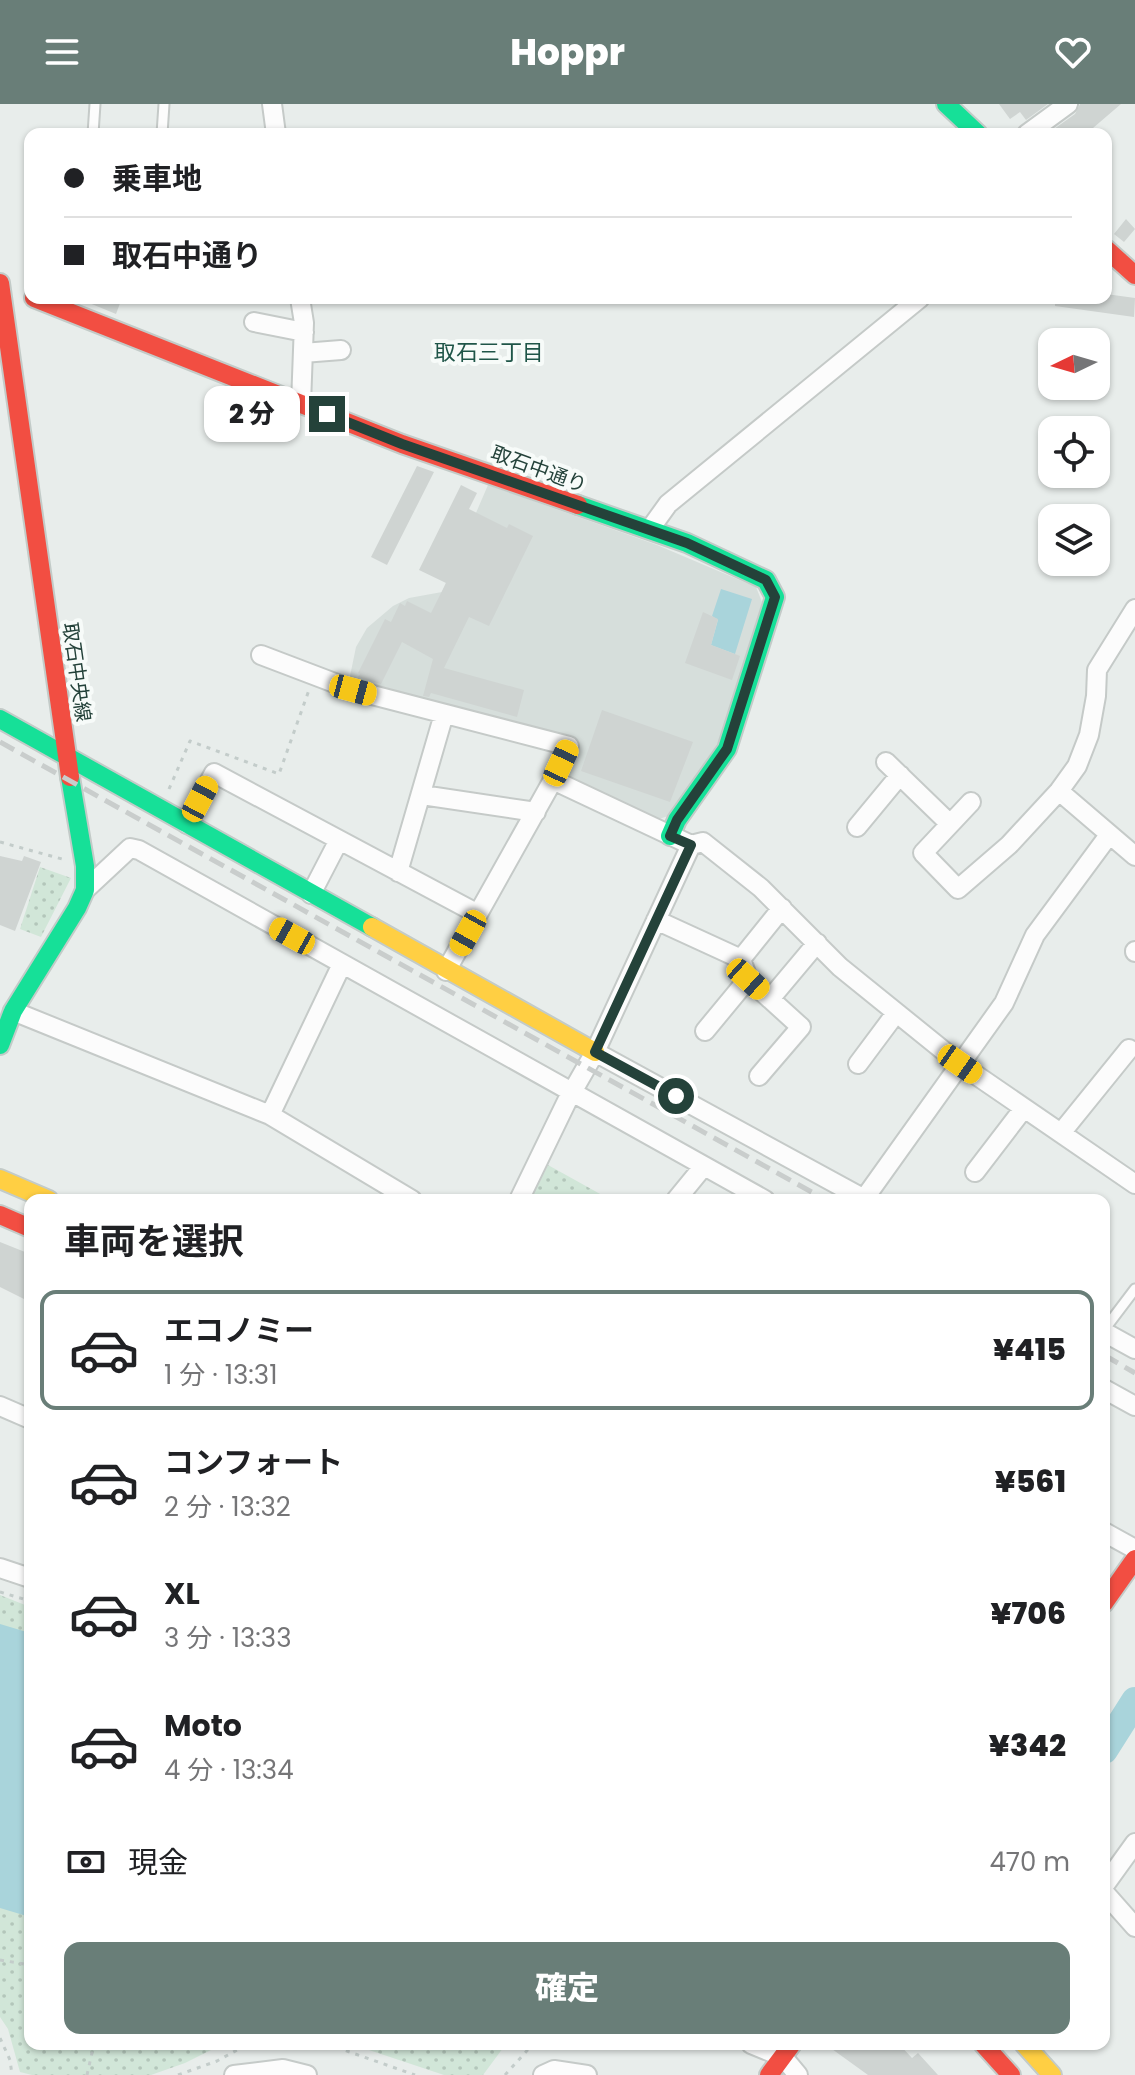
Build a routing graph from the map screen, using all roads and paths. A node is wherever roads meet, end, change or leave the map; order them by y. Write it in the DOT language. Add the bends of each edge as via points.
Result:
graph roads {
  1 [pos="95,104"];
  2 [pos="164,104"];
  3 [pos="272,104"];
  4 [pos="946,104"];
  5 [pos="1068,104"];
  6 [pos="93,128"];
  7 [pos="162,128"];
  8 [pos="275,128"];
  9 [pos="972,128"];
  10 [pos="1035,128"];
  11 [pos="1112,254"];
  12 [pos="1135,275"];
  13 [pos="0,284"];
  14 [pos="24,294"];
  15 [pos="50,304"];
  16 [pos="301,304"];
  17 [pos="913,304"];
  18 [pos="254,322"];
  19 [pos="304,332"];
  20 [pos="341,350"];
  21 [pos="303,353"];
  22 [pos="301,404"];
  23 [pos="650,529"];
  24 [pos="1135,609"];
  25 [pos="261,655"];
  26 [pos="314,675"];
  27 [pos="444,714"];
  28 [pos="0,719"];
  29 [pos="67,758"];
  30 [pos="553,780"];
  31 [pos="1059,791"];
  32 [pos="422,795"];
  33 [pos="971,802"];
  34 [pos="160,809"];
  35 [pos="536,812"];
  36 [pos="187,824"];
  37 [pos="950,824"];
  38 [pos="857,827"];
  39 [pos="1109,835"];
  40 [pos="670,836"];
  41 [pos="339,840"];
  42 [pos="0,842"];
  43 [pos="691,845"];
  44 [pos="1135,856"];
  45 [pos="85,866"];
  46 [pos="398,872"];
  47 [pos="85,890"];
  48 [pos="311,894"];
  49 [pos="782,908"];
  50 [pos="478,914"];
  51 [pos="656,920"];
  52 [pos="817,943"];
  53 [pos="741,959"];
  54 [pos="342,964"];
  55 [pos="446,971"];
  56 [pos="748,979"];
  57 [pos="770,999"];
  58 [pos="13,1011"];
  59 [pos="896,1013"];
  60 [pos="705,1031"];
  61 [pos="0,1045"];
  62 [pos="1129,1049"];
  63 [pos="595,1052"];
  64 [pos="858,1064"];
  65 [pos="960,1064"];
  66 [pos="759,1076"];
  67 [pos="572,1093"];
  68 [pos="1024,1108"];
  69 [pos="270,1115"];
  70 [pos="1061,1133"];
  71 [pos="703,1167"];
  72 [pos="975,1172"];
  73 [pos="0,1179"];
  74 [pos="1133,1180"];
  75 [pos="35,1194"];
  76 [pos="402,1194"];
  77 [pos="522,1194"];
  78 [pos="681,1194"];
  79 [pos="754,1194"];
  80 [pos="856,1194"];
  81 [pos="869,1194"];
  82 [pos="0,1215"];
  83 [pos="24,1225"];
  84 [pos="1135,1289"];
  85 [pos="1110,1323"];
  86 [pos="1110,1334"];
  87 [pos="1135,1349"];
  88 [pos="1110,1392"];
  89 [pos="0,1406"];
  90 [pos="1135,1406"];
  91 [pos="24,1416"];
  92 [pos="1110,1535"];
  93 [pos="1135,1549"];
  94 [pos="1135,1559"];
  95 [pos="0,1568"];
  96 [pos="24,1576"];
  97 [pos="0,1592"];
  98 [pos="1110,1594"];
  99 [pos="24,1599"];
  100 [pos="1135,1843"];
  101 [pos="1110,1880"];
  102 [pos="1110,1896"];
  103 [pos="1135,1927"];
  104 [pos="0,1960"];
  105 [pos="24,1964"];
  106 [pos="0,2038"];
  107 [pos="93,2050"];
  108 [pos="237,2050"];
  109 [pos="344,2050"];
  110 [pos="528,2050"];
  111 [pos="988,2050"];
  112 [pos="1029,2050"];
  113 [pos="787,2051"];
  114 [pos="12,2075"];
  115 [pos="87,2075"];
  116 [pos="178,2075"];
  117 [pos="234,2075"];
  118 [pos="307,2075"];
  119 [pos="415,2075"];
  120 [pos="505,2075"];
  121 [pos="543,2075"];
  122 [pos="587,2075"];
  123 [pos="769,2075"];
  124 [pos="798,2075"];
  125 [pos="1011,2075"];
  126 [pos="1052,2075"];
  1 -- 6 [label="lane"];
  2 -- 7 [label="lane"];
  3 -- 8 [label="street"];
  4 -- 9 [label="main road"];
  5 -- 10 [label="street"];
  11 -- 12 [label="main road"];
  13 -- 14 [label="street, 取石中通り"];
  13 -- 29 [label="main road, 取石中央線"];
  15 -- 22 [label="main road, 取石中通り"];
  16 -- 19 [label="street"];
  17 -- 23 [label="street" via="668,504"];
  18 -- 19 [label="street"];
  19 -- 21 [label="street"];
  20 -- 21 [label="street"];
  21 -- 22 [label="street"];
  22 -- 23 [label="main road, 取石中通り"];
  23 -- 40 [label="main road, 取石中通り" via="766,580 775,597 727,749"];
  24 -- 31 [label="street" via="1097,670 1089,735 1077,766"];
  25 -- 26 [label="street"];
  26 -- 27 [label="street"];
  26 -- 34 [label="path" via="279,774 190,741"];
  27 -- 30 [label="street" via="569,746"];
  27 -- 32 [label="street"];
  28 -- 29 [label="main road"];
  29 -- 34 [label="main road"];
  29 -- 45 [label="main road, 取石中央線"];
  30 -- 35 [label="street"];
  30 -- 40 [label="street"];
  31 -- 37 [label="street" via="958,889 923,853"];
  31 -- 39 [label="street"];
  32 -- 35 [label="street"];
  32 -- 46 [label="street"];
  33 -- 37 [label="street"];
  34 -- 36 [label="main road"];
  35 -- 50 [label="street"];
  36 -- 41 [label="street" via="214,773"];
  36 -- 48 [label="main road"];
  37 -- 38 [label="street" via="893,768"];
  39 -- 44 [label="street"];
  39 -- 65 [label="street" via="1035,935 1004,1003"];
  40 -- 43 [label="street"];
  41 -- 46 [label="street"];
  41 -- 48 [label="street"];
  42 -- 45 [label="path"];
  43 -- 49 [label="street" via="703,842"];
  43 -- 51 [label="street"];
  45 -- 47 [label="main road, 取石中央線"];
  46 -- 50 [label="street"];
  47 -- 54 [label="street" via="130,848 139,850"];
  47 -- 58 [label="main road, 取石中央線"];
  48 -- 55 [label="main road"];
  49 -- 52 [label="street"];
  49 -- 53 [label="street"];
  50 -- 55 [label="street"];
  51 -- 53 [label="street"];
  51 -- 63 [label="street"];
  52 -- 57 [label="street"];
  52 -- 59 [label="street"];
  53 -- 56 [label="street"];
  54 -- 67 [label="street"];
  54 -- 69 [label="street"];
  55 -- 63 [label="main road"];
  56 -- 57 [label="street"];
  56 -- 60 [label="street"];
  57 -- 66 [label="street" via="801,1027"];
  58 -- 61 [label="main road, 取石中央線"];
  58 -- 69 [label="street"];
  59 -- 64 [label="street"];
  59 -- 65 [label="street"];
  62 -- 70 [label="street"];
  63 -- 67 [label="street"];
  63 -- 80 [label="street"];
  65 -- 68 [label="street"];
  65 -- 81 [label="street"];
  67 -- 71 [label="street"];
  67 -- 77 [label="street"];
  68 -- 70 [label="street"];
  68 -- 72 [label="street"];
  69 -- 76 [label="street"];
  70 -- 74 [label="street"];
  71 -- 78 [label="street"];
  71 -- 79 [label="street"];
  73 -- 75 [label="main road"];
  82 -- 83 [label="main road"];
  84 -- 85 [label="lane"];
  86 -- 87 [label="street"];
  88 -- 90 [label="street"];
  89 -- 91 [label="street"];
  92 -- 93 [label="street"];
  94 -- 98 [label="main road"];
  95 -- 96 [label="street"];
  97 -- 99 [label="path"];
  100 -- 101 [label="street"];
  102 -- 103 [label="street"];
  104 -- 105 [label="path"];
  106 -- 114 [label="path"];
  107 -- 115 [label="path"];
  108 -- 116 [label="path"];
  109 -- 119 [label="path"];
  110 -- 120 [label="path"];
  111 -- 125 [label="main road"];
  112 -- 126 [label="main road"];
  113 -- 123 [label="main road"];
  113 -- 124 [label="street"];
  117 -- 118 [label="street" via="283,2069"];
  121 -- 122 [label="street" via="554,2070"];
}
